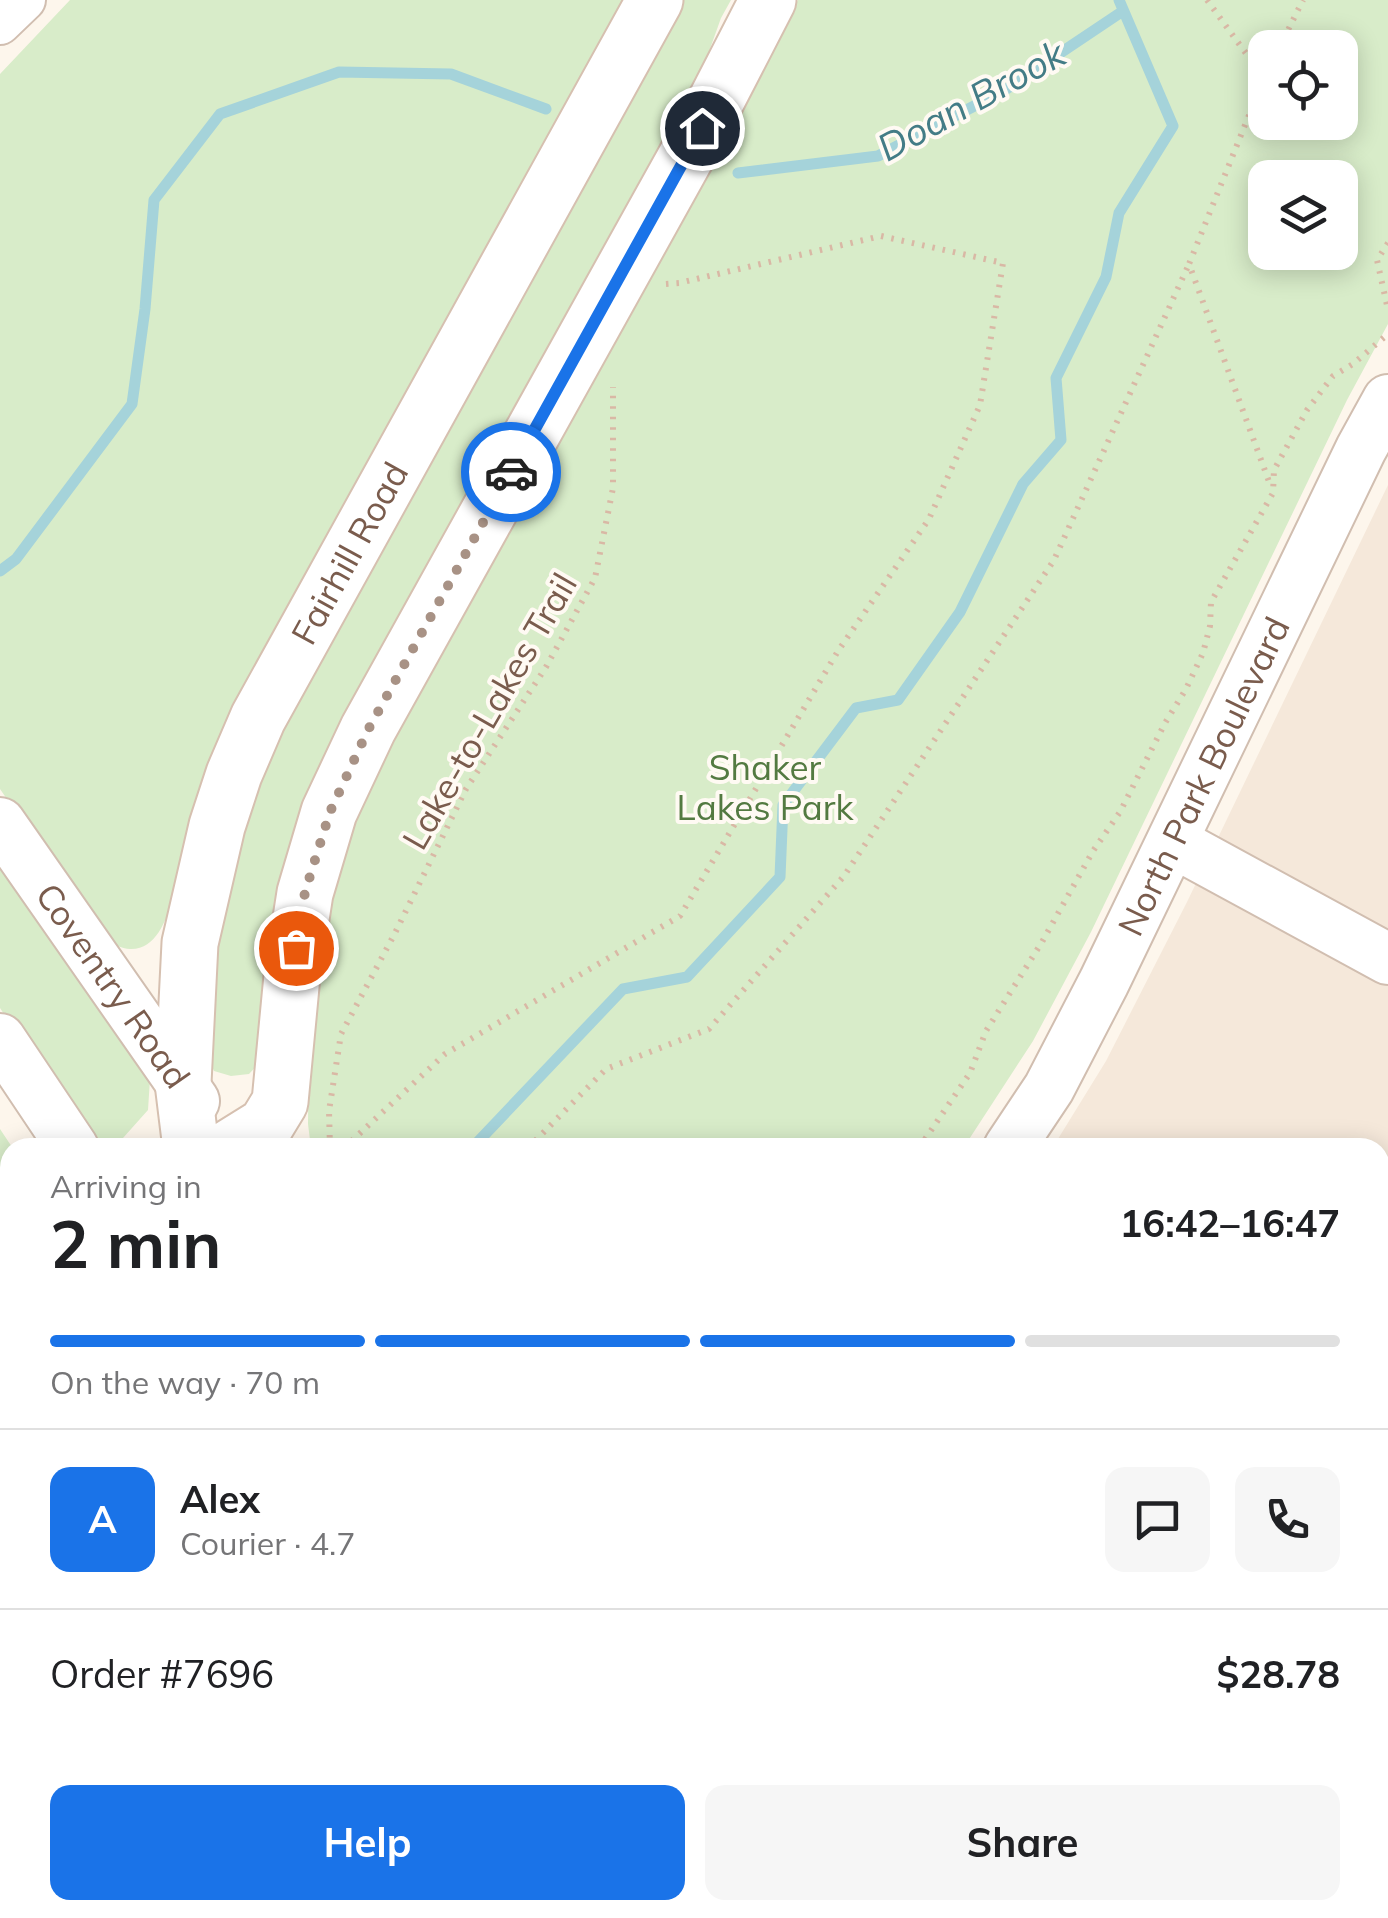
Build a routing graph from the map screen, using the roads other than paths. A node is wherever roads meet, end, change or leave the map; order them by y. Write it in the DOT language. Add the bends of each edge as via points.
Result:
graph roads {
  1 [pos="25,0"];
  2 [pos="655,0"];
  3 [pos="768,0"];
  4 [pos="0,24"];
  5 [pos="1388,400"];
  6 [pos="0,823"];
  7 [pos="1174,842"];
  8 [pos="1388,959"];
  9 [pos="0,1039"];
  10 [pos="184,1084"];
  11 [pos="66,1138"];
  12 [pos="190,1138"];
  13 [pos="219,1138"];
  14 [pos="244,1138"];
  15 [pos="1016,1138"];
  1 -- 4 [label="street"];
  2 -- 10 [label="main road, Fairhill Road" via="258,718 217,826 190,943"];
  3 -- 14 [label="main road" via="368,730 330,812 305,892 280,1102 266,1126"];
  5 -- 7 [label="street, North Park Boulevard"];
  6 -- 10 [label="street, Coventry Road"];
  7 -- 8 [label="street"];
  7 -- 15 [label="street, North Park Boulevard" via="1049,1088"];
  9 -- 11 [label="street"];
  10 -- 12 [label="main road, Fairhill Road"];
  10 -- 13 [label="street, Coventry Road"];
}
